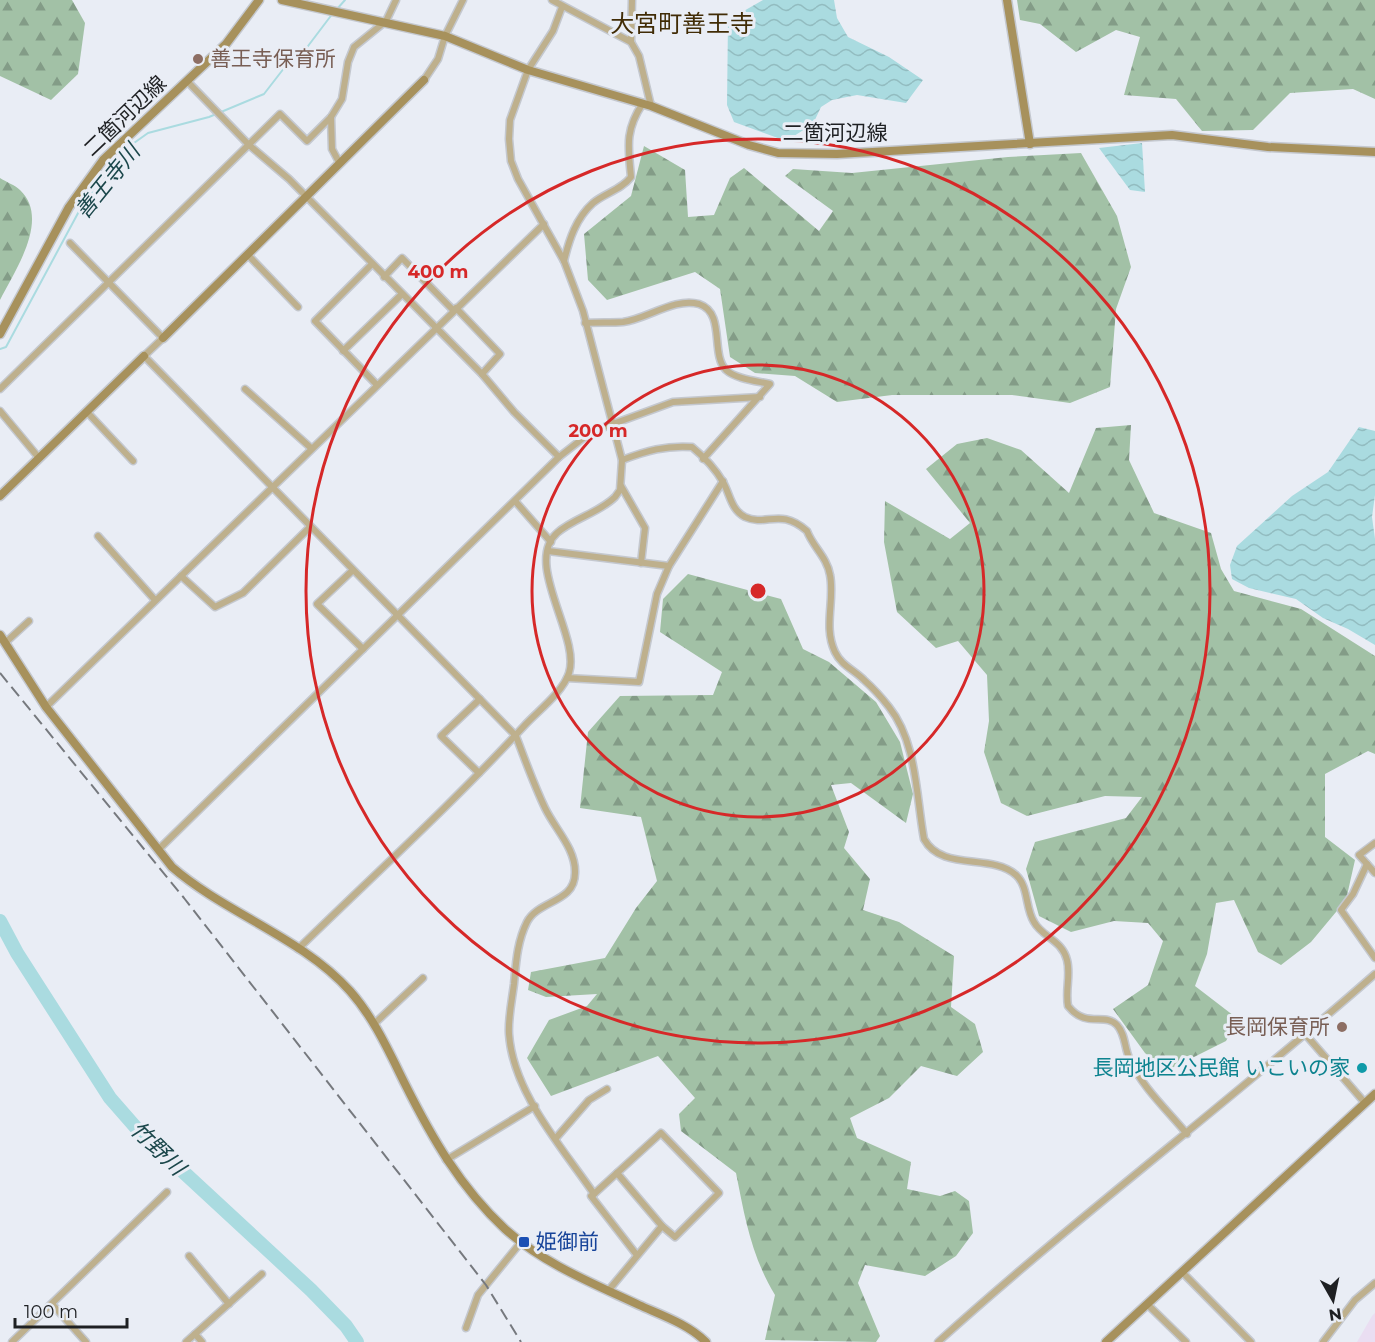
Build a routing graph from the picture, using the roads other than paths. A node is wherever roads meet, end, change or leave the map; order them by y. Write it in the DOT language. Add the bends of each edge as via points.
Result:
graph roads {
  1 [pos="259,0"];
  2 [pos="282,0"];
  3 [pos="396,0"];
  4 [pos="463,0"];
  5 [pos="552,0"];
  6 [pos="632,0"];
  7 [pos="1006,0"];
  8 [pos="562,7"];
  9 [pos="386,21"];
  10 [pos="445,36"];
  11 [pos="631,42"];
  12 [pos="528,70"];
  13 [pos="424,80"];
  14 [pos="187,81"];
  15 [pos="647,105"];
  16 [pos="331,117"];
  17 [pos="1030,144"];
  18 [pos="249,145"];
  19 [pos="1375,152"];
  20 [pos="340,164"];
  21 [pos="306,197"];
  22 [pos="544,224"];
  23 [pos="70,243"];
  24 [pos="248,255"];
  25 [pos="564,261"];
  26 [pos="372,264"];
  27 [pos="384,277"];
  28 [pos="109,283"];
  29 [pos="402,295"];
  30 [pos="298,307"];
  31 [pos="454,309"];
  32 [pos="585,322"];
  33 [pos="436,328"];
  34 [pos="0,334"];
  35 [pos="163,338"];
  36 [pos="343,351"];
  37 [pos="144,356"];
  38 [pos="482,374"];
  39 [pos="377,385"];
  40 [pos="245,388"];
  41 [pos="0,389"];
  42 [pos="760,397"];
  43 [pos="0,411"];
  44 [pos="87,412"];
  45 [pos="613,423"];
  46 [pos="311,448"];
  47 [pos="559,457"];
  48 [pos="39,458"];
  49 [pos="704,459"];
  50 [pos="622,460"];
  51 [pos="133,461"];
  52 [pos="723,481"];
  53 [pos="271,486"];
  54 [pos="621,486"];
  55 [pos="0,496"];
  56 [pos="515,501"];
  57 [pos="309,528"];
  58 [pos="98,536"];
  59 [pos="551,542"];
  60 [pos="548,551"];
  61 [pos="641,563"];
  62 [pos="669,566"];
  63 [pos="353,570"];
  64 [pos="180,576"];
  65 [pos="155,600"];
  66 [pos="398,617"];
  67 [pos="29,621"];
  68 [pos="0,634"];
  69 [pos="5,643"];
  70 [pos="363,649"];
  71 [pos="567,678"];
  72 [pos="480,699"];
  73 [pos="46,707"];
  74 [pos="516,736"];
  75 [pos="479,773"];
  76 [pos="1375,843"];
  77 [pos="158,850"];
  78 [pos="1367,864"];
  79 [pos="1375,873"];
  80 [pos="298,949"];
  81 [pos="1375,958"];
  82 [pos="1375,974"];
  83 [pos="423,978"];
  84 [pos="374,1024"];
  85 [pos="1306,1035"];
  86 [pos="607,1089"];
  87 [pos="1375,1094"];
  88 [pos="1365,1103"];
  89 [pos="535,1106"];
  90 [pos="1186,1134"];
  91 [pos="556,1138"];
  92 [pos="446,1160"];
  93 [pos="617,1173"];
  94 [pos="167,1192"];
  95 [pos="594,1194"];
  96 [pos="662,1226"];
  97 [pos="520,1242"];
  98 [pos="636,1254"];
  99 [pos="189,1256"];
  100 [pos="1182,1272"];
  101 [pos="262,1274"];
  102 [pos="1375,1283"];
  103 [pos="608,1290"];
  104 [pos="52,1304"];
  105 [pos="229,1304"];
  106 [pos="1147,1304"];
  107 [pos="466,1328"];
  108 [pos="195,1334"];
  109 [pos="12,1342"];
  110 [pos="86,1342"];
  111 [pos="186,1342"];
  112 [pos="201,1342"];
  113 [pos="706,1342"];
  114 [pos="938,1342"];
  115 [pos="1106,1342"];
  116 [pos="1186,1342"];
  117 [pos="1251,1342"];
  118 [pos="1323,1342"];
  1 -- 14 [label="street, 二箇河辺線" via="226,44"];
  2 -- 9 [label="street, 二箇河辺線"];
  3 -- 9 [label="street"];
  4 -- 10 [label="street"];
  5 -- 8 [label="street"];
  6 -- 11 [label="street"];
  7 -- 17 [label="street"];
  8 -- 11 [label="street"];
  8 -- 12 [label="street" via="553,31"];
  9 -- 10 [label="street, 二箇河辺線"];
  9 -- 16 [label="street" via="351,53 342,99"];
  10 -- 12 [label="street, 二箇河辺線"];
  10 -- 13 [label="street" via="438,59"];
  11 -- 15 [label="street" via="639,56"];
  12 -- 15 [label="street, 二箇河辺線"];
  12 -- 22 [label="street" via="510,120 508,139 518,179"];
  13 -- 20 [label="street"];
  14 -- 18 [label="street"];
  14 -- 34 [label="street, 二箇河辺線" via="120,141 86,182"];
  15 -- 17 [label="street, 二箇河辺線" via="749,145 804,156"];
  15 -- 25 [label="street" via="631,122 631,177 624,186 593,203 584,214 570,236"];
  16 -- 18 [label="street" via="307,141 280,114"];
  16 -- 20 [label="street" via="332,149"];
  17 -- 19 [label="street, 二箇河辺線" via="1172,135 1268,147"];
  18 -- 21 [label="street"];
  18 -- 28 [label="street"];
  20 -- 21 [label="street"];
  21 -- 24 [label="street"];
  21 -- 26 [label="street"];
  22 -- 25 [label="street"];
  22 -- 31 [label="street"];
  23 -- 28 [label="street"];
  24 -- 30 [label="street"];
  24 -- 35 [label="street"];
  25 -- 32 [label="street"];
  26 -- 27 [label="street"];
  26 -- 36 [label="street" via="315,321"];
  27 -- 29 [label="street"];
  27 -- 31 [label="street" via="402,258"];
  28 -- 35 [label="street"];
  28 -- 41 [label="street"];
  29 -- 33 [label="street"];
  29 -- 36 [label="street"];
  31 -- 33 [label="street"];
  31 -- 38 [label="street" via="500,354"];
  32 -- 42 [label="street" via="623,322 680,305 702,305 711,314 721,362 727,371 770,384"];
  32 -- 45 [label="street"];
  33 -- 38 [label="street"];
  33 -- 39 [label="street"];
  35 -- 37 [label="street"];
  36 -- 39 [label="street"];
  37 -- 44 [label="street"];
  37 -- 53 [label="street"];
  38 -- 47 [label="street"];
  39 -- 46 [label="street"];
  40 -- 46 [label="street"];
  42 -- 45 [label="street" via="673,402"];
  42 -- 49 [label="street"];
  43 -- 48 [label="street"];
  44 -- 48 [label="street"];
  44 -- 51 [label="street"];
  45 -- 47 [label="street" via="591,432"];
  45 -- 50 [label="street"];
  46 -- 53 [label="street"];
  47 -- 56 [label="street"];
  48 -- 55 [label="street"];
  49 -- 50 [label="street" via="692,447 676,446"];
  49 -- 52 [label="street"];
  50 -- 54 [label="street"];
  52 -- 62 [label="street"];
  52 -- 90 [label="street" via="733,506 745,516 759,520 773,517 800,524 824,555 831,577 830,637 835,652 877,693 900,724 929,848 1016,875 1033,921 1065,954 1068,1006 1081,1017 1116,1023 1139,1075"];
  53 -- 57 [label="street"];
  53 -- 64 [label="street"];
  54 -- 59 [label="street" via="609,503 557,533"];
  54 -- 61 [label="street" via="645,528"];
  56 -- 59 [label="street"];
  56 -- 66 [label="street"];
  57 -- 63 [label="street"];
  57 -- 64 [label="street" via="243,593 215,607"];
  58 -- 65 [label="street"];
  59 -- 60 [label="street"];
  60 -- 61 [label="street"];
  60 -- 71 [label="street" via="552,593 570,650"];
  61 -- 62 [label="street"];
  62 -- 71 [label="street" via="657,594 639,682"];
  63 -- 66 [label="street"];
  63 -- 70 [label="street" via="317,604"];
  64 -- 65 [label="street"];
  65 -- 73 [label="street"];
  66 -- 70 [label="street"];
  66 -- 72 [label="street"];
  67 -- 69 [label="street"];
  68 -- 69 [label="street"];
  69 -- 73 [label="street"];
  70 -- 77 [label="street"];
  71 -- 74 [label="street"];
  72 -- 74 [label="street"];
  72 -- 75 [label="street" via="441,736"];
  73 -- 77 [label="street"];
  74 -- 75 [label="street"];
  74 -- 89 [label="street" via="546,810 575,866 574,884 569,891 535,911 528,920 517,956 509,1034 514,1060"];
  75 -- 80 [label="street"];
  76 -- 78 [label="street" via="1359,855"];
  77 -- 80 [label="street" via="191,884"];
  78 -- 79 [label="street"];
  78 -- 81 [label="street" via="1341,910"];
  80 -- 84 [label="street" via="339,979"];
  82 -- 85 [label="street"];
  83 -- 84 [label="street"];
  84 -- 92 [label="street"];
  85 -- 88 [label="street"];
  85 -- 90 [label="street"];
  86 -- 91 [label="street" via="589,1100"];
  87 -- 88 [label="street"];
  88 -- 100 [label="street"];
  89 -- 91 [label="street"];
  89 -- 92 [label="street"];
  90 -- 114 [label="street" via="1030,1259"];
  91 -- 95 [label="street"];
  92 -- 97 [label="street" via="470,1194"];
  93 -- 95 [label="street"];
  93 -- 96 [label="street"];
  93 -- 96 [label="street" via="661,1133 719,1193 675,1237"];
  94 -- 104 [label="street"];
  95 -- 98 [label="street" via="591,1196 604,1216"];
  96 -- 98 [label="street"];
  97 -- 103 [label="street"];
  97 -- 107 [label="street" via="478,1295"];
  98 -- 103 [label="street"];
  99 -- 105 [label="street"];
  100 -- 106 [label="street"];
  100 -- 117 [label="street"];
  101 -- 105 [label="street"];
  102 -- 118 [label="street" via="1355,1300"];
  103 -- 113 [label="street" via="678,1323"];
  104 -- 109 [label="street"];
  104 -- 110 [label="street"];
  105 -- 108 [label="street"];
  106 -- 115 [label="street"];
  106 -- 116 [label="street"];
  108 -- 111 [label="street"];
  108 -- 112 [label="street"];
}
